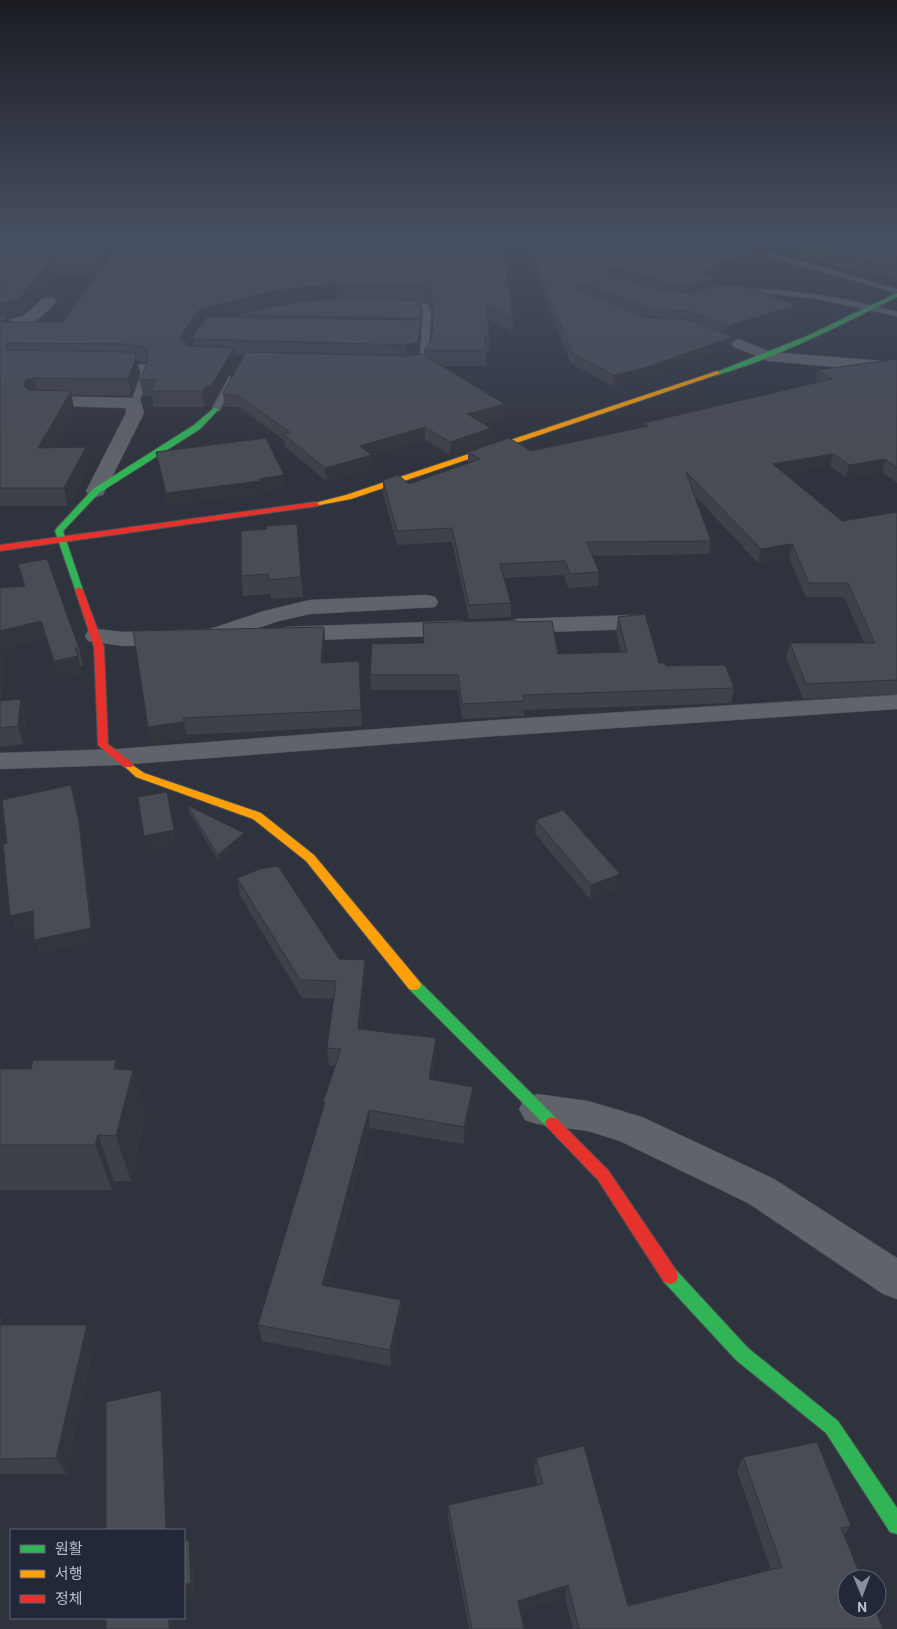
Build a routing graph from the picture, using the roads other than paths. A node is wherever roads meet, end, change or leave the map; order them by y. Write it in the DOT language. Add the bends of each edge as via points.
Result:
graph roads {
  1 [pos="38,314"];
  2 [pos="427,314"];
  3 [pos="858,314"];
  4 [pos="0,326"];
  5 [pos="398,330"];
  6 [pos="427,331"];
  7 [pos="735,343"];
  8 [pos="768,356"];
  9 [pos="110,364"];
  10 [pos="408,364"];
  11 [pos="886,366"];
  12 [pos="238,369"];
  13 [pos="135,400"];
  14 [pos="38,402"];
  15 [pos="216,409"];
  16 [pos="96,491"];
  17 [pos="62,540"];
  18 [pos="0,548"];
  19 [pos="427,602"];
  20 [pos="636,622"];
  21 [pos="96,636"];
  22 [pos="212,636"];
  23 [pos="897,702"];
  24 [pos="118,757"];
  25 [pos="0,761"];
  26 [pos="537,1109"];
  27 [pos="897,1280"];
  28 [pos="897,1524"];
  1 -- 4 [label="street" via="19,323"];
  2 -- 6 [label="lane"];
  3 -- 8 [label="street"];
  5 -- 6 [label="lane"];
  6 -- 10 [label="lane" via="424,359"];
  7 -- 8 [label="street"];
  8 -- 11 [label="street"];
  8 -- 17 [label="street" via="348,497"];
  9 -- 13 [label="lane" via="145,367"];
  12 -- 15 [label="lane"];
  13 -- 14 [label="street"];
  13 -- 16 [label="street" via="135,413"];
  15 -- 16 [label="street" via="197,427"];
  16 -- 17 [label="street" via="59,531"];
  17 -- 18 [label="street"];
  17 -- 21 [label="street"];
  19 -- 22 [label="street" via="310,607"];
  20 -- 22 [label="street"];
  21 -- 22 [label="street"];
  21 -- 24 [label="street" via="103,745"];
  23 -- 24 [label="street"];
  24 -- 25 [label="street"];
  24 -- 26 [label="street" via="140,775 257,816 310,858 415,986"];
  26 -- 27 [label="street" via="588,1116 638,1133 761,1191"];
  26 -- 28 [label="street" via="603,1175 674,1281 742,1354 832,1427"];
}
